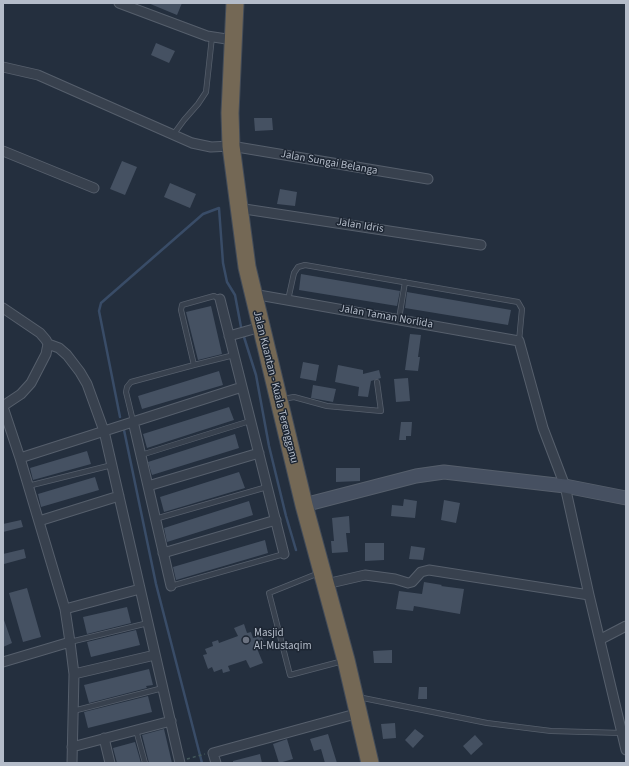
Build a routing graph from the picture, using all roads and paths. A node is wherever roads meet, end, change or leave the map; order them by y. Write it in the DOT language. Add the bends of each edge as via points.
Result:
graph roads {
  1 [pos="119,3"];
  2 [pos="235,3"];
  3 [pos="212,37"];
  4 [pos="232,40"];
  5 [pos="3,67"];
  6 [pos="173,135"];
  7 [pos="231,146"];
  8 [pos="3,152"];
  9 [pos="428,179"];
  10 [pos="94,188"];
  11 [pos="238,208"];
  12 [pos="481,245"];
  13 [pos="405,282"];
  14 [pos="253,294"];
  15 [pos="220,299"];
  16 [pos="288,300"];
  17 [pos="3,308"];
  18 [pos="399,319"];
  19 [pos="261,327"];
  20 [pos="229,336"];
  21 [pos="519,340"];
  22 [pos="48,344"];
  23 [pos="234,355"];
  24 [pos="194,365"];
  25 [pos="377,382"];
  26 [pos="242,386"];
  27 [pos="279,400"];
  28 [pos="3,407"];
  29 [pos="133,421"];
  30 [pos="250,421"];
  31 [pos="104,431"];
  32 [pos="259,453"];
  33 [pos="141,455"];
  34 [pos="20,458"];
  35 [pos="112,465"];
  36 [pos="28,486"];
  37 [pos="148,486"];
  38 [pos="267,486"];
  39 [pos="565,486"];
  40 [pos="119,496"];
  41 [pos="626,498"];
  42 [pos="304,504"];
  43 [pos="155,519"];
  44 [pos="276,520"];
  45 [pos="39,521"];
  46 [pos="163,553"];
  47 [pos="284,554"];
  48 [pos="324,578"];
  49 [pos="171,586"];
  50 [pos="140,589"];
  51 [pos="589,595"];
  52 [pos="65,609"];
  53 [pos="148,623"];
  54 [pos="626,626"];
  55 [pos="601,639"];
  56 [pos="70,642"];
  57 [pos="155,655"];
  58 [pos="346,660"];
  59 [pos="3,662"];
  60 [pos="74,674"];
  61 [pos="163,688"];
  62 [pos="354,696"];
  63 [pos="73,711"];
  64 [pos="358,713"];
  65 [pos="171,721"];
  66 [pos="136,730"];
  67 [pos="622,733"];
  68 [pos="104,738"];
  69 [pos="72,747"];
  70 [pos="626,750"];
  71 [pos="213,753"];
  72 [pos="180,762"];
  73 [pos="72,763"];
  74 [pos="110,763"];
  75 [pos="145,763"];
  76 [pos="216,763"];
  77 [pos="370,763"];
  1 -- 3 [label="street"];
  2 -- 4 [label="highway, Jalan Kuantan - Kuala Terengganu"];
  3 -- 4 [label="street"];
  3 -- 6 [label="lane" via="206,92"];
  4 -- 7 [label="highway, Jalan Kuantan - Kuala Terengganu"];
  5 -- 6 [label="street, Jalan Sungai Belanga" via="38,75"];
  6 -- 7 [label="street, Jalan Sungai Belanga" via="192,144 211,147"];
  7 -- 9 [label="street, Jalan Sungai Belanga"];
  7 -- 11 [label="highway, Jalan Kuantan - Kuala Terengganu"];
  8 -- 10 [label="street"];
  11 -- 12 [label="street, Jalan Idris"];
  11 -- 14 [label="highway, Jalan Kuantan - Kuala Terengganu"];
  13 -- 16 [label="lane" via="305,265 298,267 294,273"];
  13 -- 18 [label="lane"];
  13 -- 21 [label="lane" via="518,302 522,309"];
  14 -- 16 [label="street, Jalan Taman Norlida"];
  14 -- 19 [label="highway, Jalan Kuantan - Kuala Terengganu"];
  15 -- 20 [label="street"];
  15 -- 24 [label="lane" via="214,296 182,305 180,310"];
  16 -- 18 [label="street, Jalan Taman Norlida"];
  17 -- 22 [label="street" via="40,333"];
  18 -- 21 [label="street, Jalan Taman Norlida"];
  19 -- 20 [label="street"];
  19 -- 27 [label="highway, Jalan Kuantan - Kuala Terengganu"];
  20 -- 23 [label="street"];
  21 -- 39 [label="street" via="543,428"];
  22 -- 28 [label="street" via="46,354 31,383"];
  22 -- 31 [label="street" via="59,348 80,372"];
  23 -- 24 [label="lane"];
  23 -- 26 [label="street"];
  24 -- 29 [label="lane" via="131,382 126,392"];
  25 -- 27 [label="lane" via="381,410 327,406 294,397"];
  26 -- 29 [label="street"];
  26 -- 30 [label="street"];
  27 -- 42 [label="highway, Jalan Kuantan - Kuala Terengganu"];
  28 -- 34 [label="street"];
  29 -- 31 [label="street"];
  29 -- 33 [label="street"];
  30 -- 32 [label="street"];
  30 -- 33 [label="lane"];
  31 -- 34 [label="street"];
  31 -- 35 [label="street"];
  32 -- 37 [label="street"];
  32 -- 38 [label="street"];
  33 -- 37 [label="street"];
  34 -- 36 [label="street"];
  35 -- 36 [label="lane"];
  35 -- 40 [label="street"];
  36 -- 45 [label="street"];
  37 -- 43 [label="street"];
  38 -- 43 [label="lane"];
  38 -- 44 [label="street"];
  39 -- 41 [label="street"];
  39 -- 42 [label="street" via="444,472 416,476"];
  39 -- 51 [label="street"];
  40 -- 45 [label="street"];
  40 -- 50 [label="street"];
  42 -- 48 [label="highway, Jalan Kuantan - Kuala Terengganu"];
  43 -- 46 [label="street"];
  44 -- 46 [label="street"];
  44 -- 47 [label="street"];
  45 -- 52 [label="street"];
  46 -- 49 [label="street"];
  47 -- 49 [label="lane"];
  48 -- 51 [label="street" via="365,575 408,583 421,572 429,570"];
  48 -- 58 [label="highway, Jalan Kuantan - Kuala Terengganu"];
  48 -- 58 [label="lane" via="269,593 290,674"];
  50 -- 52 [label="street"];
  50 -- 53 [label="street"];
  51 -- 55 [label="street"];
  52 -- 56 [label="street"];
  53 -- 56 [label="lane"];
  53 -- 57 [label="street"];
  54 -- 55 [label="street"];
  55 -- 67 [label="street"];
  56 -- 59 [label="street"];
  56 -- 60 [label="street"];
  57 -- 60 [label="street"];
  57 -- 61 [label="street"];
  58 -- 62 [label="highway, Jalan Kuantan - Kuala Terengganu"];
  60 -- 63 [label="street"];
  61 -- 63 [label="lane"];
  61 -- 65 [label="street"];
  62 -- 64 [label="highway, Jalan Kuantan - Kuala Terengganu"];
  62 -- 67 [label="lane" via="487,723 552,731"];
  63 -- 69 [label="street"];
  64 -- 71 [label="street"];
  64 -- 77 [label="highway, Jalan Kuantan - Kuala Terengganu"];
  65 -- 66 [label="street"];
  65 -- 72 [label="street"];
  66 -- 68 [label="street"];
  66 -- 75 [label="lane"];
  67 -- 70 [label="street"];
  68 -- 69 [label="street"];
  68 -- 74 [label="street"];
  69 -- 73 [label="street"];
  71 -- 72 [label="path"];
  71 -- 76 [label="street"];
}
